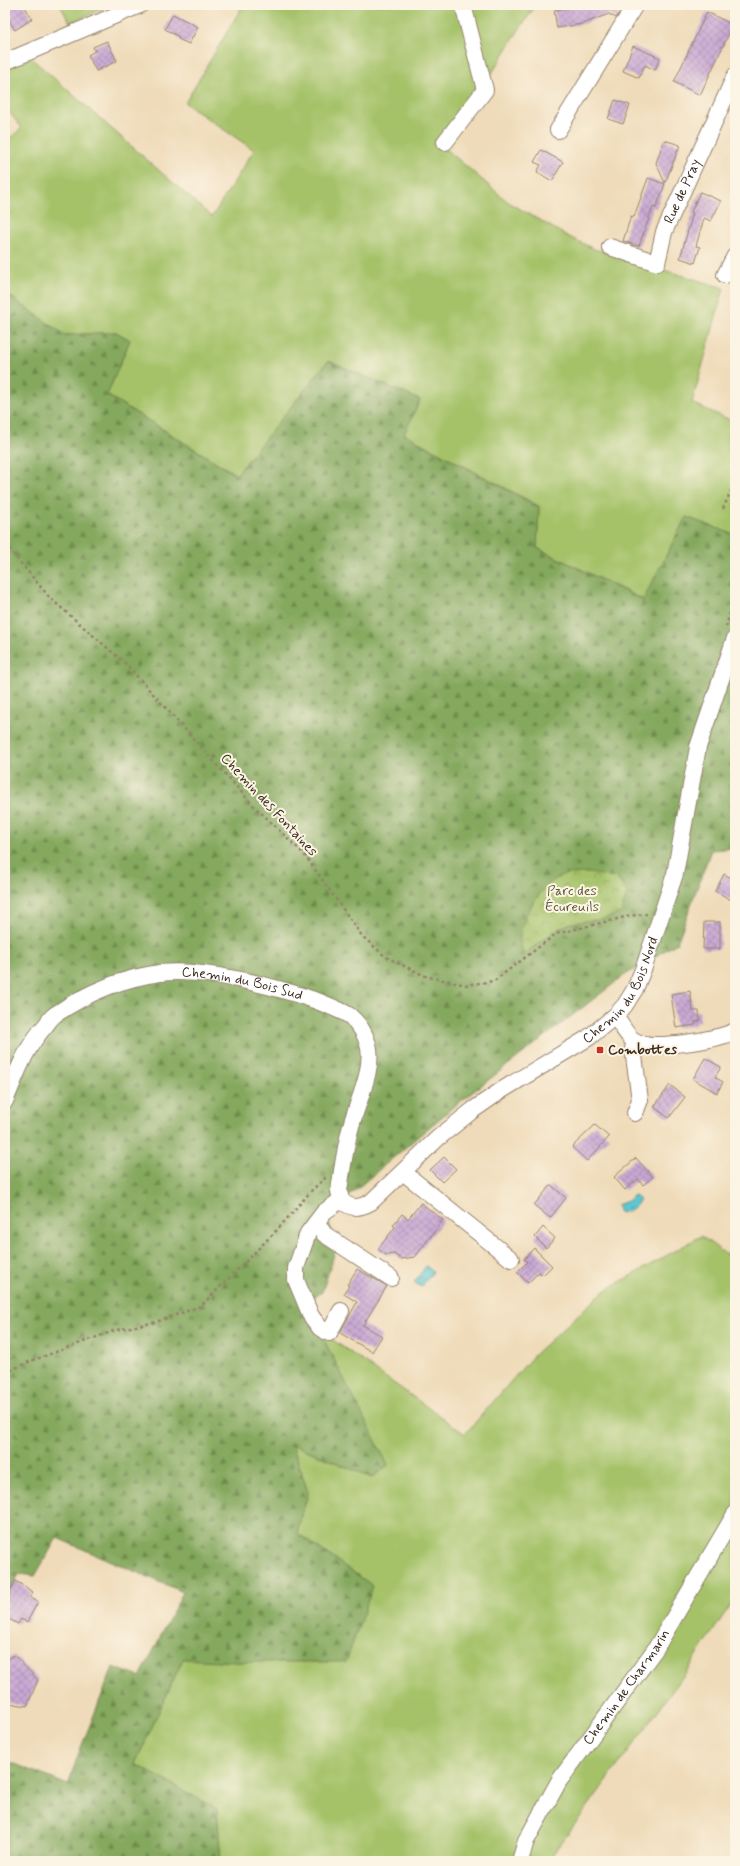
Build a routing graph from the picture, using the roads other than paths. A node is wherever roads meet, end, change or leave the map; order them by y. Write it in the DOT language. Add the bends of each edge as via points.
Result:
graph roads {
  1 [pos="140,5"];
  2 [pos="463,5"];
  3 [pos="635,5"];
  4 [pos="5,62"];
  5 [pos="735,76"];
  6 [pos="558,130"];
  7 [pos="445,142"];
  8 [pos="610,247"];
  9 [pos="735,256"];
  10 [pos="725,275"];
  11 [pos="735,638"];
  12 [pos="615,1016"];
  13 [pos="735,1031"];
  14 [pos="635,1041"];
  15 [pos="5,1102"];
  16 [pos="635,1113"];
  17 [pos="403,1172"];
  18 [pos="340,1196"];
  19 [pos="316,1222"];
  20 [pos="511,1259"];
  21 [pos="391,1278"];
  22 [pos="342,1311"];
  23 [pos="735,1514"];
  24 [pos="520,1861"];
  1 -- 4 [label="street"];
  2 -- 7 [label="street" via="485,90"];
  3 -- 6 [label="street"];
  5 -- 8 [label="street, Rue de Pray" via="664,232 657,263"];
  9 -- 10 [label="street"];
  11 -- 12 [label="street, Chemin du Bois Nord" via="698,747 675,874 635,989"];
  12 -- 14 [label="street"];
  12 -- 17 [label="street, Chemin du Bois Nord" via="588,1038 473,1110 438,1138"];
  13 -- 14 [label="street" via="724,1036 689,1043 649,1045"];
  14 -- 16 [label="street" via="633,1049 640,1100"];
  15 -- 18 [label="street, Chemin du Bois Sud" via="22,1059 38,1034 55,1015 89,995 122,981 161,973 184,972 226,978 292,993 349,1016 362,1029 368,1044 366,1079 350,1126"];
  17 -- 18 [label="street, Chemin du Bois Nord" via="363,1207 353,1208"];
  17 -- 20 [label="street"];
  18 -- 19 [label="street"];
  19 -- 21 [label="street" via="324,1234"];
  19 -- 22 [label="street" via="303,1244 296,1268 296,1280 311,1316 320,1328 329,1333"];
  23 -- 24 [label="street, Chemin de Charmarin" via="656,1648 559,1781 526,1841"];
}
